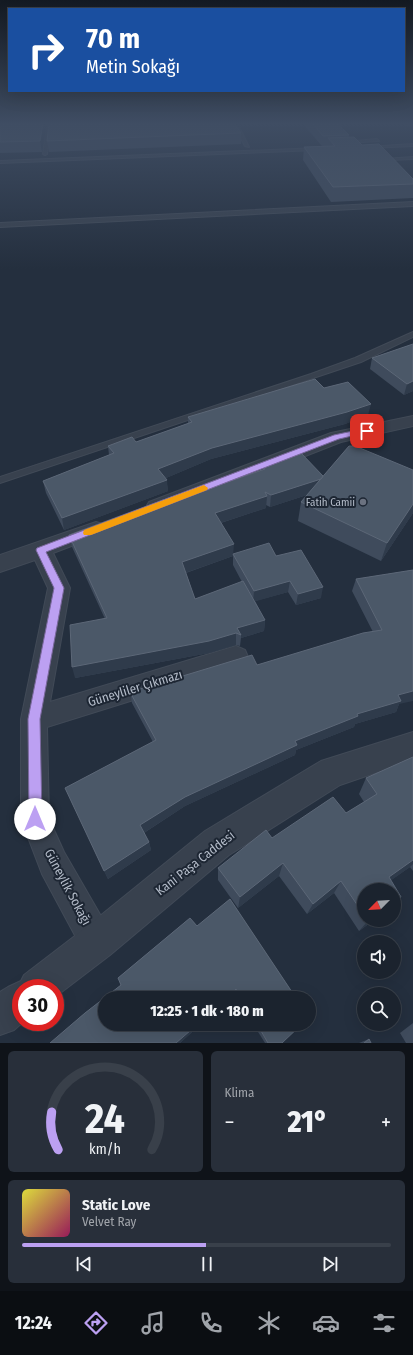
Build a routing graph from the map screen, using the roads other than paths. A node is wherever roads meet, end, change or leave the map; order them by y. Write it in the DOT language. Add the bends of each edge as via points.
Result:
graph roads {
  1 [pos="413,204"];
  2 [pos="0,225"];
  3 [pos="413,334"];
  4 [pos="413,421"];
  5 [pos="0,480"];
  6 [pos="137,514"];
  7 [pos="115,522"];
  8 [pos="41,550"];
  9 [pos="0,564"];
  10 [pos="236,656"];
  11 [pos="34,719"];
  12 [pos="413,746"];
  13 [pos="97,942"];
  14 [pos="46,979"];
  1 -- 2 [label="lane"];
  3 -- 5 [label="lane" via="358,360 314,376"];
  4 -- 6 [label="street" via="337,437"];
  7 -- 8 [label="street"];
  8 -- 9 [label="street"];
  8 -- 11 [label="street, Güneylik Sokağı" via="59,588"];
  10 -- 11 [label="street, Güneyliler Çıkmazı"];
  11 -- 13 [label="street, Güneylik Sokağı" via="35,819 53,863"];
  12 -- 13 [label="street, Kani Paşa Caddesi" via="332,772 217,843"];
  13 -- 14 [label="street, Kani Paşa Caddesi"];
}
